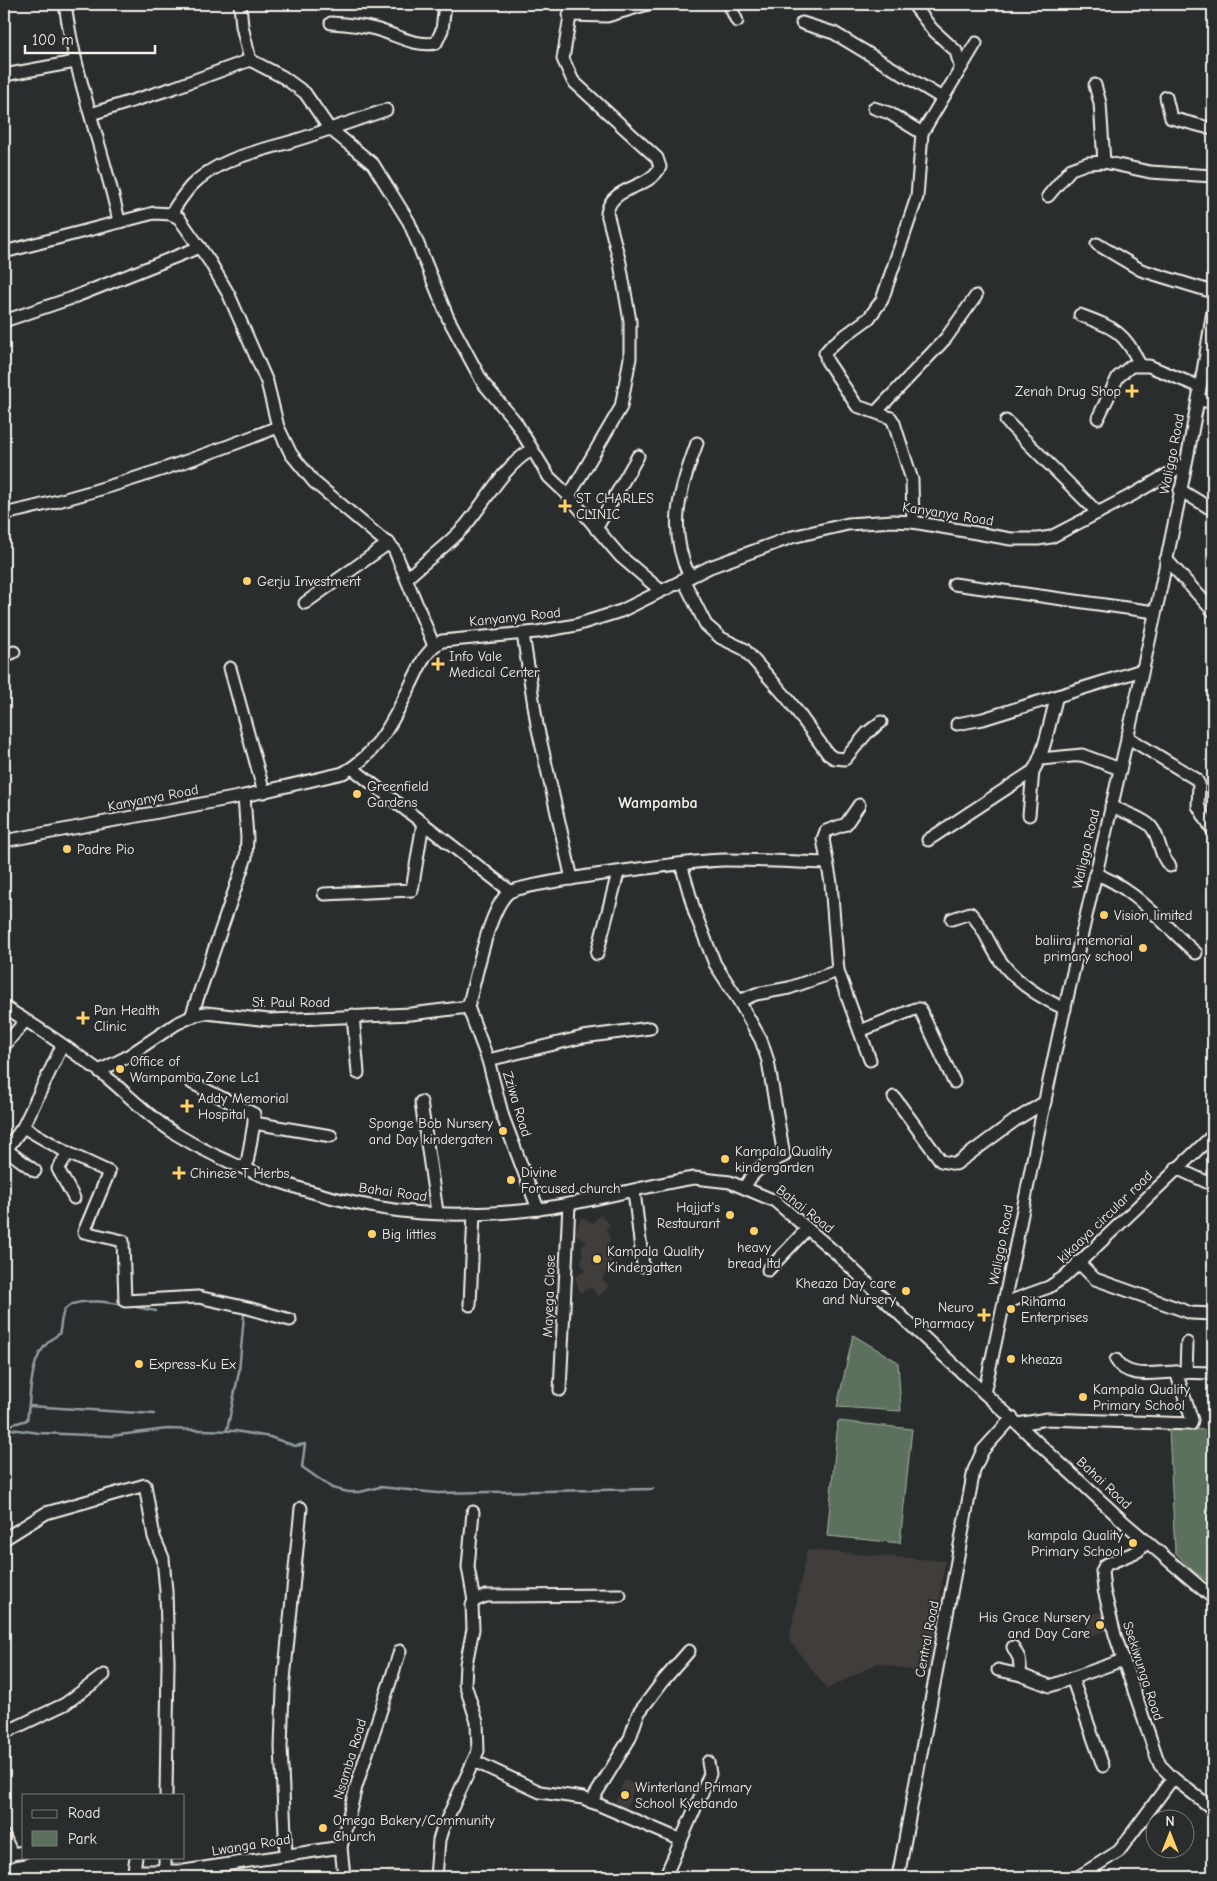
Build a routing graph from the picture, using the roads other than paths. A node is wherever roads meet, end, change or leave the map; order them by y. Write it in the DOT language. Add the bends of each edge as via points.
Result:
graph roads {
  1 [pos="65,4"];
  2 [pos="240,4"];
  3 [pos="648,4"];
  4 [pos="729,4"];
  5 [pos="913,4"];
  6 [pos="441,6"];
  7 [pos="571,9"];
  8 [pos="737,21"];
  9 [pos="331,23"];
  10 [pos="802,23"];
  11 [pos="976,43"];
  12 [pos="250,60"];
  13 [pos="75,62"];
  14 [pos="960,66"];
  15 [pos="4,75"];
  16 [pos="1095,85"];
  17 [pos="1166,97"];
  18 [pos="942,98"];
  19 [pos="874,108"];
  20 [pos="386,110"];
  21 [pos="91,114"];
  22 [pos="329,128"];
  23 [pos="1213,129"];
  24 [pos="922,133"];
  25 [pos="1104,162"];
  26 [pos="1213,176"];
  27 [pos="1048,196"];
  28 [pos="171,214"];
  29 [pos="118,221"];
  30 [pos="1097,244"];
  31 [pos="200,247"];
  32 [pos="4,252"];
  33 [pos="1213,292"];
  34 [pos="976,296"];
  35 [pos="1213,311"];
  36 [pos="1080,315"];
  37 [pos="4,321"];
  38 [pos="1211,342"];
  39 [pos="1140,364"];
  40 [pos="1200,387"];
  41 [pos="1198,400"];
  42 [pos="1213,402"];
  43 [pos="876,412"];
  44 [pos="1098,418"];
  45 [pos="1006,421"];
  46 [pos="278,426"];
  47 [pos="697,443"];
  48 [pos="531,450"];
  49 [pos="638,456"];
  50 [pos="1185,464"];
  51 [pos="1180,490"];
  52 [pos="569,496"];
  53 [pos="1213,510"];
  54 [pos="1098,513"];
  55 [pos="4,514"];
  56 [pos="913,522"];
  57 [pos="596,529"];
  58 [pos="389,543"];
  59 [pos="1166,559"];
  60 [pos="686,577"];
  61 [pos="407,578"];
  62 [pos="954,584"];
  63 [pos="660,590"];
  64 [pos="305,604"];
  65 [pos="1213,611"];
  66 [pos="1155,612"];
  67 [pos="522,634"];
  68 [pos="434,646"];
  69 [pos="230,668"];
  70 [pos="1142,670"];
  71 [pos="1057,696"];
  72 [pos="882,722"];
  73 [pos="957,724"];
  74 [pos="1127,737"];
  75 [pos="1041,759"];
  76 [pos="352,768"];
  77 [pos="1120,770"];
  78 [pos="1033,771"];
  79 [pos="264,792"];
  80 [pos="244,796"];
  81 [pos="859,805"];
  82 [pos="1111,806"];
  83 [pos="1029,815"];
  84 [pos="423,823"];
  85 [pos="1213,831"];
  86 [pos="928,840"];
  87 [pos="4,841"];
  88 [pos="828,863"];
  89 [pos="681,864"];
  90 [pos="1170,866"];
  91 [pos="618,873"];
  92 [pos="1096,874"];
  93 [pos="572,879"];
  94 [pos="510,891"];
  95 [pos="324,894"];
  96 [pos="952,919"];
  97 [pos="1196,953"];
  98 [pos="597,954"];
  99 [pos="838,972"];
  100 [pos="740,1001"];
  101 [pos="468,1007"];
  102 [pos="4,1008"];
  103 [pos="1065,1009"];
  104 [pos="353,1015"];
  105 [pos="191,1016"];
  106 [pos="25,1021"];
  107 [pos="650,1028"];
  108 [pos="860,1031"];
  109 [pos="4,1046"];
  110 [pos="62,1046"];
  111 [pos="488,1060"];
  112 [pos="870,1060"];
  113 [pos="99,1071"];
  114 [pos="358,1073"];
  115 [pos="954,1082"];
  116 [pos="192,1083"];
  117 [pos="894,1096"];
  118 [pos="421,1102"];
  119 [pos="1045,1102"];
  120 [pos="254,1122"];
  121 [pos="23,1127"];
  122 [pos="1213,1135"];
  123 [pos="331,1136"];
  124 [pos="5,1149"];
  125 [pos="68,1153"];
  126 [pos="1176,1168"];
  127 [pos="246,1169"];
  128 [pos="34,1171"];
  129 [pos="1213,1185"];
  130 [pos="746,1188"];
  131 [pos="634,1191"];
  132 [pos="74,1198"];
  133 [pos="569,1204"];
  134 [pos="538,1209"];
  135 [pos="437,1212"];
  136 [pos="474,1213"];
  137 [pos="807,1229"];
  138 [pos="1078,1262"];
  139 [pos="643,1266"];
  140 [pos="768,1270"];
  141 [pos="1005,1303"];
  142 [pos="470,1305"];
  143 [pos="1213,1314"];
  144 [pos="290,1320"];
  145 [pos="1187,1343"];
  146 [pos="1116,1360"];
  147 [pos="1181,1372"];
  148 [pos="1213,1373"];
  149 [pos="560,1390"];
  150 [pos="984,1393"];
  151 [pos="1015,1421"];
  152 [pos="301,1508"];
  153 [pos="473,1512"];
  154 [pos="4,1539"];
  155 [pos="1148,1542"];
  156 [pos="620,1595"];
  157 [pos="1213,1598"];
  158 [pos="474,1601"];
  159 [pos="1013,1647"];
  160 [pos="400,1651"];
  161 [pos="689,1652"];
  162 [pos="1123,1660"];
  163 [pos="998,1670"];
  164 [pos="104,1674"];
  165 [pos="1021,1675"];
  166 [pos="1072,1678"];
  167 [pos="4,1733"];
  168 [pos="474,1761"];
  169 [pos="708,1762"];
  170 [pos="1103,1766"];
  171 [pos="1173,1778"];
  172 [pos="166,1794"];
  173 [pos="591,1802"];
  174 [pos="1213,1810"];
  175 [pos="4,1836"];
  176 [pos="681,1840"];
  177 [pos="341,1847"];
  178 [pos="13,1855"];
  179 [pos="286,1855"];
  180 [pos="136,1858"];
  181 [pos="165,1858"];
  182 [pos="165,1872"];
  183 [pos="134,1874"];
  184 [pos="344,1877"];
  185 [pos="436,1877"];
  186 [pos="665,1877"];
  187 [pos="898,1877"];
  188 [pos="1078,1877"];
  1 -- 13 [label="street"];
  2 -- 12 [label="street"];
  3 -- 7 [label="street" via="607,16"];
  4 -- 8 [label="street"];
  5 -- 14 [label="street" via="932,29 956,51"];
  6 -- 9 [label="street" via="440,38 428,45 374,29"];
  7 -- 52 [label="street" via="563,59 572,81 657,158 660,167 654,174 617,195 608,208 630,321 630,358 621,407"];
  10 -- 18 [label="street" via="834,33"];
  11 -- 14 [label="street"];
  12 -- 21 [label="street"];
  12 -- 22 [label="street" via="305,93"];
  13 -- 15 [label="street"];
  13 -- 21 [label="street"];
  14 -- 18 [label="street"];
  16 -- 25 [label="street" via="1100,103"];
  17 -- 23 [label="street" via="1171,118"];
  18 -- 24 [label="street"];
  19 -- 24 [label="street"];
  20 -- 22 [label="street"];
  21 -- 29 [label="street"];
  22 -- 28 [label="street" via="251,152 209,172 192,186"];
  22 -- 48 [label="street" via="373,164 386,182 410,222 448,318 469,360 515,422"];
  24 -- 43 [label="street" via="917,198 882,300 869,318 825,353 857,406"];
  25 -- 26 [label="street" via="1150,172"];
  25 -- 27 [label="street" via="1071,169"];
  28 -- 29 [label="street" via="154,213"];
  28 -- 31 [label="street" via="179,218"];
  29 -- 32 [label="street"];
  30 -- 33 [label="street" via="1141,270"];
  31 -- 37 [label="street"];
  31 -- 46 [label="street" via="228,295 256,354"];
  34 -- 43 [label="street" via="946,338"];
  35 -- 38 [label="street, Waliggo Road"];
  36 -- 39 [label="street" via="1111,326 1122,335"];
  38 -- 40 [label="street, Waliggo Road"];
  39 -- 40 [label="street"];
  39 -- 44 [label="street" via="1131,366 1118,377"];
  40 -- 41 [label="street, Waliggo Road"];
  41 -- 42 [label="street"];
  41 -- 50 [label="street, Waliggo Road"];
  43 -- 56 [label="street" via="890,418 898,432 912,480"];
  45 -- 54 [label="street"];
  46 -- 55 [label="street" via="91,492"];
  46 -- 58 [label="street" via="304,472"];
  47 -- 60 [label="street" via="683,479 678,513 679,546"];
  48 -- 52 [label="street" via="549,477"];
  48 -- 61 [label="street" via="511,464 480,508 452,539"];
  49 -- 57 [label="street"];
  50 -- 51 [label="street, Waliggo Road"];
  50 -- 54 [label="street, Kanyanya Road"];
  51 -- 53 [label="street"];
  51 -- 59 [label="street, Waliggo Road"];
  52 -- 57 [label="street"];
  54 -- 56 [label="street, Kanyanya Road" via="1051,537 1025,540"];
  56 -- 60 [label="street, Kanyanya Road" via="870,521 828,527 792,537"];
  57 -- 63 [label="street" via="631,567"];
  58 -- 61 [label="street" via="398,555"];
  58 -- 64 [label="street"];
  59 -- 65 [label="street"];
  59 -- 66 [label="street, Waliggo Road"];
  60 -- 63 [label="street, Kanyanya Road"];
  60 -- 72 [label="street" via="706,625 721,638 744,649 788,699 828,754 845,759 867,733"];
  61 -- 68 [label="street"];
  62 -- 66 [label="street"];
  63 -- 67 [label="street, Kanyanya Road" via="621,611 556,630"];
  66 -- 70 [label="street, Waliggo Road"];
  67 -- 68 [label="street, Kanyanya Road" via="452,639"];
  67 -- 93 [label="street" via="536,724"];
  68 -- 76 [label="street, Kanyanya Road" via="372,750"];
  69 -- 79 [label="street"];
  70 -- 71 [label="street"];
  70 -- 74 [label="street, Waliggo Road"];
  71 -- 73 [label="street"];
  71 -- 75 [label="street"];
  74 -- 77 [label="street, Waliggo Road"];
  74 -- 85 [label="street" via="1196,779 1199,784 1198,806"];
  75 -- 77 [label="street" via="1082,755"];
  75 -- 78 [label="street"];
  76 -- 79 [label="street, Kanyanya Road" via="332,777"];
  76 -- 84 [label="street"];
  77 -- 82 [label="street, Waliggo Road"];
  78 -- 83 [label="street"];
  78 -- 86 [label="street"];
  79 -- 80 [label="street, Kanyanya Road"];
  80 -- 87 [label="street, Kanyanya Road"];
  80 -- 105 [label="street" via="246,858"];
  81 -- 88 [label="street" via="846,824 824,834"];
  82 -- 90 [label="street" via="1151,826 1164,860"];
  82 -- 92 [label="street, Waliggo Road"];
  84 -- 94 [label="street"];
  84 -- 95 [label="street" via="412,890"];
  88 -- 89 [label="street" via="723,860"];
  88 -- 99 [label="street"];
  89 -- 91 [label="street"];
  89 -- 100 [label="street" via="700,928 715,964"];
  91 -- 93 [label="street"];
  91 -- 98 [label="street"];
  92 -- 97 [label="street" via="1116,883"];
  92 -- 103 [label="street, Waliggo Road"];
  93 -- 94 [label="street"];
  94 -- 101 [label="street" via="500,904 490,928"];
  96 -- 103 [label="street" via="970,913 1002,964 1043,1000"];
  99 -- 100 [label="street"];
  99 -- 108 [label="street"];
  100 -- 130 [label="street" via="766,1054 784,1156 756,1170 749,1177"];
  101 -- 104 [label="street, St. Paul Road" via="411,1014"];
  101 -- 111 [label="street, Zziwa Road"];
  102 -- 106 [label="street, Bahai Road"];
  103 -- 119 [label="street, Waliggo Road"];
  104 -- 105 [label="street, St. Paul Road" via="269,1020 206,1013"];
  104 -- 114 [label="street"];
  105 -- 113 [label="street, St. Paul Road"];
  106 -- 109 [label="street"];
  106 -- 110 [label="street, Bahai Road"];
  107 -- 111 [label="street" via="583,1037"];
  108 -- 112 [label="street"];
  108 -- 115 [label="street" via="920,1009"];
  110 -- 113 [label="street, Bahai Road"];
  110 -- 121 [label="street"];
  111 -- 134 [label="street, Zziwa Road" via="502,1117"];
  113 -- 127 [label="street, Bahai Road" via="151,1117 177,1135"];
  116 -- 120 [label="street" via="254,1114"];
  117 -- 119 [label="street" via="941,1162 947,1164 956,1164"];
  118 -- 135 [label="street"];
  119 -- 141 [label="street, Waliggo Road"];
  120 -- 123 [label="street"];
  120 -- 127 [label="street"];
  121 -- 124 [label="street"];
  121 -- 125 [label="street"];
  122 -- 126 [label="street, kikaaya circular road"];
  124 -- 128 [label="street"];
  125 -- 132 [label="street" via="58,1169"];
  125 -- 144 [label="street" via="109,1172 84,1232 123,1241 125,1301 198,1297"];
  126 -- 129 [label="street"];
  126 -- 138 [label="street, kikaaya circular road"];
  127 -- 135 [label="street, Bahai Road" via="381,1208"];
  130 -- 131 [label="street, Bahai Road" via="694,1178"];
  130 -- 137 [label="street, Bahai Road" via="775,1201"];
  131 -- 133 [label="street, Bahai Road"];
  131 -- 139 [label="street"];
  133 -- 134 [label="street, Bahai Road"];
  133 -- 149 [label="street, Mayega Close"];
  134 -- 136 [label="street, Bahai Road"];
  135 -- 136 [label="street, Bahai Road"];
  136 -- 142 [label="street"];
  137 -- 140 [label="street"];
  137 -- 150 [label="street, Bahai Road"];
  138 -- 141 [label="street, kikaaya circular road" via="1064,1277 1049,1286"];
  138 -- 143 [label="street" via="1095,1279 1191,1313"];
  141 -- 150 [label="street, Waliggo Road"];
  145 -- 147 [label="street"];
  146 -- 147 [label="street" via="1129,1373"];
  147 -- 148 [label="street"];
  147 -- 151 [label="street" via="1191,1424 1053,1419"];
  150 -- 151 [label="street, Bahai Road"];
  151 -- 155 [label="street, Bahai Road"];
  151 -- 187 [label="street, Central Road" via="983,1450 974,1470"];
  152 -- 179 [label="street" via="283,1690 281,1747"];
  153 -- 158 [label="street" via="468,1567"];
  154 -- 172 [label="street" via="46,1513 145,1485 154,1537 164,1558 168,1662"];
  155 -- 157 [label="street, Bahai Road"];
  155 -- 162 [label="street, Ssekiwunga Road" via="1138,1551 1109,1562 1102,1570 1105,1597"];
  156 -- 158 [label="street" via="486,1596"];
  158 -- 168 [label="street" via="465,1678 478,1734"];
  159 -- 165 [label="street" via="1019,1658"];
  160 -- 177 [label="street, Nsamba Road" via="356,1786"];
  161 -- 173 [label="street" via="638,1714 630,1738"];
  162 -- 166 [label="street"];
  162 -- 171 [label="street, Ssekiwunga Road" via="1157,1758"];
  163 -- 165 [label="street"];
  164 -- 167 [label="street" via="65,1704"];
  165 -- 166 [label="street" via="1050,1686"];
  166 -- 170 [label="street"];
  168 -- 173 [label="street" via="540,1792"];
  168 -- 185 [label="street" via="442,1830"];
  169 -- 176 [label="street" via="710,1774"];
  171 -- 174 [label="street, Ssekiwunga Road"];
  171 -- 188 [label="street" via="1119,1851"];
  173 -- 176 [label="street"];
  175 -- 178 [label="street"];
  176 -- 186 [label="street"];
  177 -- 179 [label="street, Lwanga Road"];
  177 -- 184 [label="street, Nsamba Road"];
  179 -- 182 [label="street, Lwanga Road"];
  180 -- 183 [label="street"];
  181 -- 182 [label="street"];
  182 -- 183 [label="street, Lwanga Road"];
}
